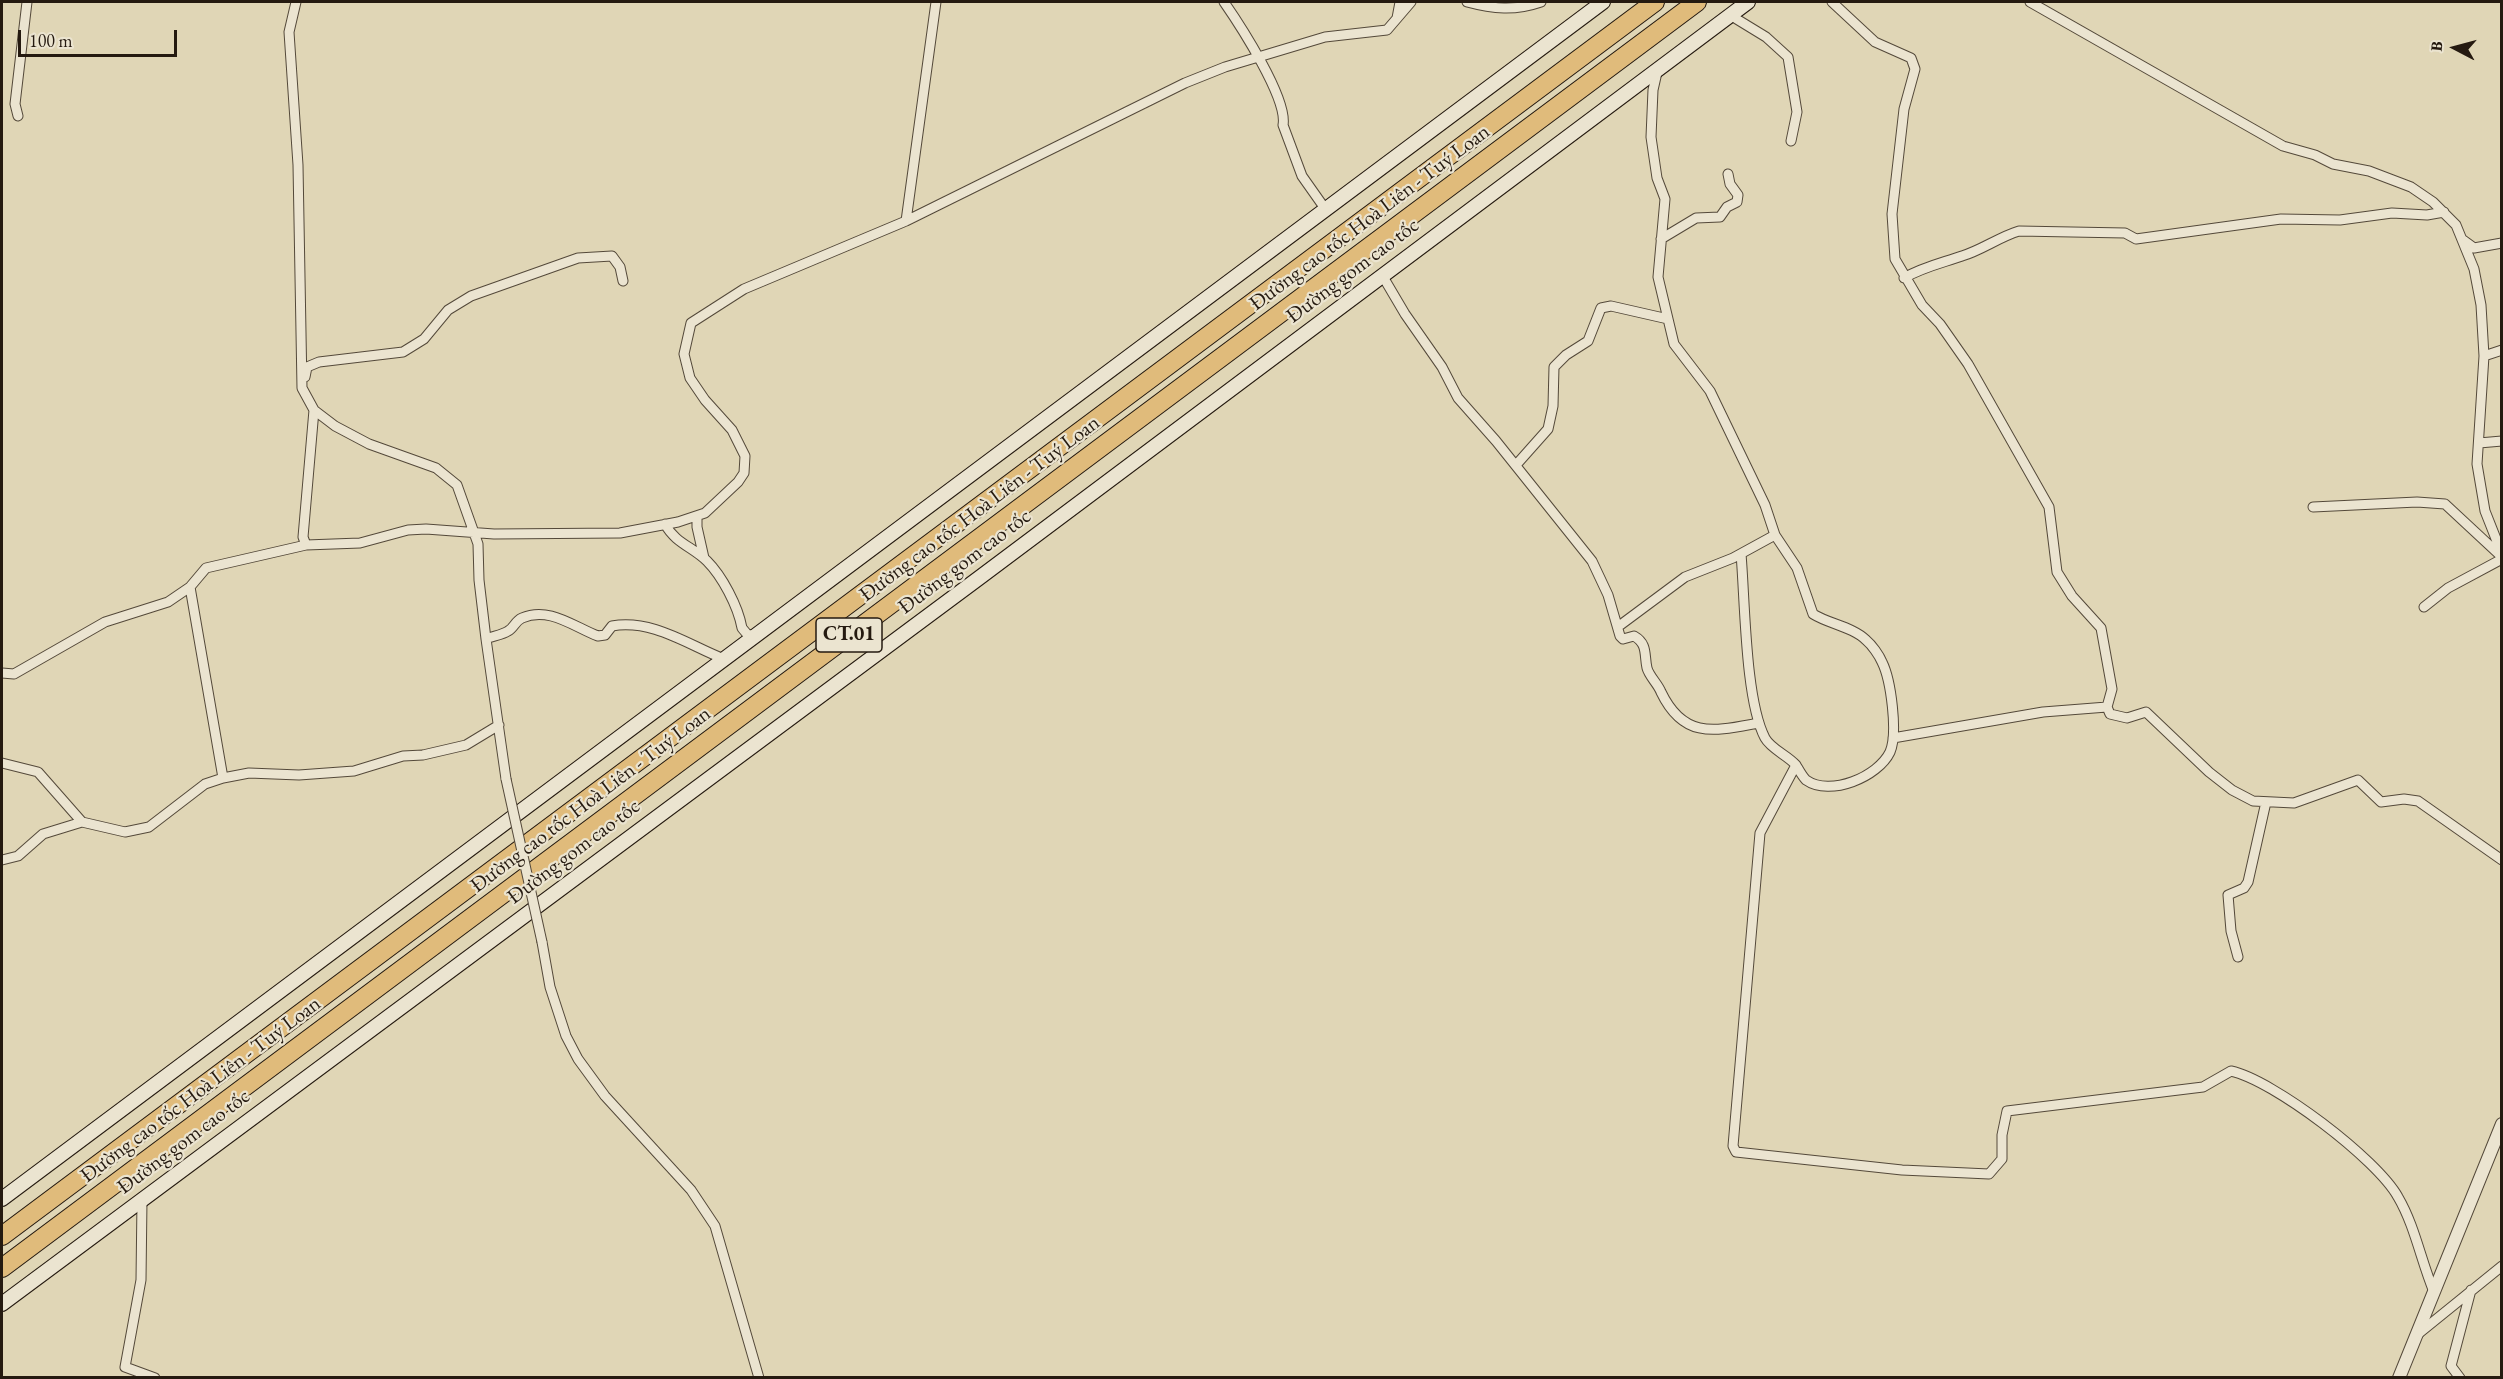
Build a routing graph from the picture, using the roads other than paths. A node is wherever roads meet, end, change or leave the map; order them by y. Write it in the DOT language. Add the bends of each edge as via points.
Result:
graph roads {
  1 [pos="27,2"];
  2 [pos="296,2"];
  3 [pos="936,2"];
  4 [pos="1224,2"];
  5 [pos="1400,2"];
  6 [pos="1411,2"];
  7 [pos="1467,2"];
  8 [pos="1541,2"];
  9 [pos="1603,2"];
  10 [pos="1655,2"];
  11 [pos="1697,2"];
  12 [pos="1748,2"];
  13 [pos="1832,2"];
  14 [pos="2030,2"];
  15 [pos="1730,15"];
  16 [pos="1396,20"];
  17 [pos="1258,58"];
  18 [pos="1658,69"];
  19 [pos="18,116"];
  20 [pos="1791,141"];
  21 [pos="1728,174"];
  22 [pos="1326,210"];
  23 [pos="2444,212"];
  24 [pos="906,221"];
  25 [pos="1661,238"];
  26 [pos="2463,240"];
  27 [pos="2502,243"];
  28 [pos="1382,275"];
  29 [pos="1904,279"];
  30 [pos="623,281"];
  31 [pos="1668,320"];
  32 [pos="2502,350"];
  33 [pos="2484,356"];
  34 [pos="302,388"];
  35 [pos="314,410"];
  36 [pos="2502,441"];
  37 [pos="2479,443"];
  38 [pos="1516,465"];
  39 [pos="2313,507"];
  40 [pos="697,516"];
  41 [pos="665,524"];
  42 [pos="475,533"];
  43 [pos="1775,535"];
  44 [pos="306,545"];
  45 [pos="1741,554"];
  46 [pos="2502,557"];
  47 [pos="704,558"];
  48 [pos="190,587"];
  49 [pos="2424,607"];
  50 [pos="1619,626"];
  51 [pos="755,636"];
  52 [pos="486,639"];
  53 [pos="724,659"];
  54 [pos="2,673"];
  55 [pos="2107,707"];
  56 [pos="1759,723"];
  57 [pos="499,725"];
  58 [pos="1893,738"];
  59 [pos="2,763"];
  60 [pos="1796,765"];
  61 [pos="223,778"];
  62 [pos="2266,802"];
  63 [pos="82,822"];
  64 [pos="2,860"];
  65 [pos="2502,860"];
  66 [pos="2238,957"];
  67 [pos="2502,1124"];
  68 [pos="2,1198"];
  69 [pos="142,1200"];
  70 [pos="2,1236"];
  71 [pos="2502,1266"];
  72 [pos="2,1268"];
  73 [pos="2471,1290"];
  74 [pos="2434,1292"];
  75 [pos="2,1304"];
  76 [pos="2416,1335"];
  77 [pos="155,1377"];
  78 [pos="759,1377"];
  79 [pos="2399,1377"];
  80 [pos="2460,1377"];
  1 -- 19 [label="street" via="15,104"];
  2 -- 34 [label="street" via="289,32 298,165"];
  3 -- 24 [label="street"];
  4 -- 17 [label="street"];
  5 -- 16 [label="street"];
  6 -- 16 [label="street"];
  7 -- 8 [label="street" via="1492,9"];
  9 -- 22 [label="main road"];
  10 -- 70 [label="highway, Đường cao tốc Hoà Liên - Tuý Loan / CT.01"];
  11 -- 72 [label="highway, Đường cao tốc Hoà Liên - Tuý Loan / CT.01"];
  12 -- 15 [label="main road, Đường gom cao tốc"];
  13 -- 29 [label="street" via="1875,42 1911,58 1915,69 1904,109 1892,214 1894,250"];
  14 -- 23 [label="street" via="2283,146 2410,187"];
  15 -- 18 [label="main road, Đường gom cao tốc"];
  15 -- 20 [label="street" via="1766,36 1788,57 1797,112"];
  16 -- 17 [label="street" via="1387,30 1325,37"];
  17 -- 22 [label="street" via="1282,107 1283,126 1302,176"];
  17 -- 24 [label="street" via="1185,83"];
  18 -- 25 [label="street" via="1653,90 1652,137 1657,178 1665,200"];
  18 -- 28 [label="main road, Đường gom cao tốc"];
  21 -- 25 [label="street" via="1738,195 1737,202 1720,217 1696,218"];
  22 -- 51 [label="main road"];
  23 -- 26 [label="street"];
  23 -- 29 [label="street" via="2340,220 2281,219 2136,239 2125,232 2019,231"];
  24 -- 40 [label="street" via="744,289 691,323 684,354 690,378 732,430 745,456 744,473 731,490"];
  25 -- 31 [label="street" via="1658,282"];
  26 -- 27 [label="street" via="2474,248"];
  26 -- 33 [label="street" via="2477,287"];
  28 -- 38 [label="street" via="1458,398"];
  28 -- 69 [label="main road, Đường gom cao tốc"];
  29 -- 55 [label="street" via="1968,364 2049,507 2058,572 2072,596 2101,628 2112,689"];
  30 -- 34 [label="street" via="612,256 558,263 514,283 471,296 448,310 424,339 403,352 319,362 308,367"];
  31 -- 38 [label="street" via="1611,306 1601,308 1588,340 1554,367 1548,429"];
  31 -- 43 [label="street" via="1674,344 1710,391 1765,505"];
  32 -- 33 [label="street"];
  33 -- 37 [label="street"];
  34 -- 35 [label="street"];
  35 -- 42 [label="street" via="369,444 444,473 457,485"];
  35 -- 44 [label="street" via="303,537"];
  36 -- 37 [label="street"];
  37 -- 46 [label="street" via="2477,464 2485,511"];
  38 -- 50 [label="street" via="1592,561"];
  39 -- 46 [label="street" via="2445,504"];
  40 -- 41 [label="street"];
  40 -- 47 [label="street"];
  41 -- 42 [label="street" via="620,533"];
  41 -- 47 [label="street" via="679,543"];
  42 -- 44 [label="street" via="426,529 360,543"];
  42 -- 52 [label="street"];
  43 -- 45 [label="street"];
  43 -- 58 [label="street" via="1797,568 1813,614 1865,639 1882,661 1890,686"];
  44 -- 48 [label="street" via="206,568"];
  45 -- 50 [label="street" via="1685,577"];
  45 -- 56 [label="street"];
  46 -- 49 [label="street" via="2448,588"];
  47 -- 51 [label="street" via="721,577 742,628"];
  48 -- 54 [label="street" via="168,602 105,622 14,674"];
  48 -- 61 [label="street"];
  50 -- 56 [label="street" via="1621,638 1634,636 1642,641 1647,668 1683,722 1709,731"];
  51 -- 53 [label="main road"];
  52 -- 53 [label="street" via="511,630 524,617 536,615 558,618 598,636 605,635 612,626 624,624 656,628"];
  52 -- 57 [label="street"];
  53 -- 68 [label="main road"];
  55 -- 58 [label="street" via="2043,712"];
  55 -- 62 [label="street" via="2116,717 2146,712 2232,790 2253,801"];
  56 -- 60 [label="street" via="1766,740"];
  57 -- 61 [label="street" via="466,745 404,756 354,771 249,773"];
  57 -- 78 [label="street, bridge" via="506,779 550,987 566,1036 605,1096 691,1190 715,1226"];
  58 -- 60 [label="street" via="1879,765 1848,782 1816,784 1806,779"];
  59 -- 63 [label="street" via="38,772"];
  60 -- 74 [label="street" via="1760,833 1733,1146 1736,1152 1902,1170 1989,1174 2002,1159 2007,1111 2204,1087 2231,1071 2278,1092 2371,1163 2402,1205"];
  61 -- 63 [label="street" via="205,784 149,827 125,832"];
  62 -- 65 [label="street" via="2294,803 2358,780 2381,802 2418,801"];
  62 -- 66 [label="street" via="2248,882 2228,895"];
  63 -- 64 [label="street" via="43,834 18,856"];
  67 -- 74 [label="street"];
  69 -- 75 [label="main road, Đường gom cao tốc"];
  69 -- 77 [label="street" via="141,1280 125,1367"];
  71 -- 73 [label="street"];
  73 -- 76 [label="street"];
  73 -- 80 [label="street" via="2451,1366"];
  74 -- 76 [label="street"];
  76 -- 79 [label="street"];
}
